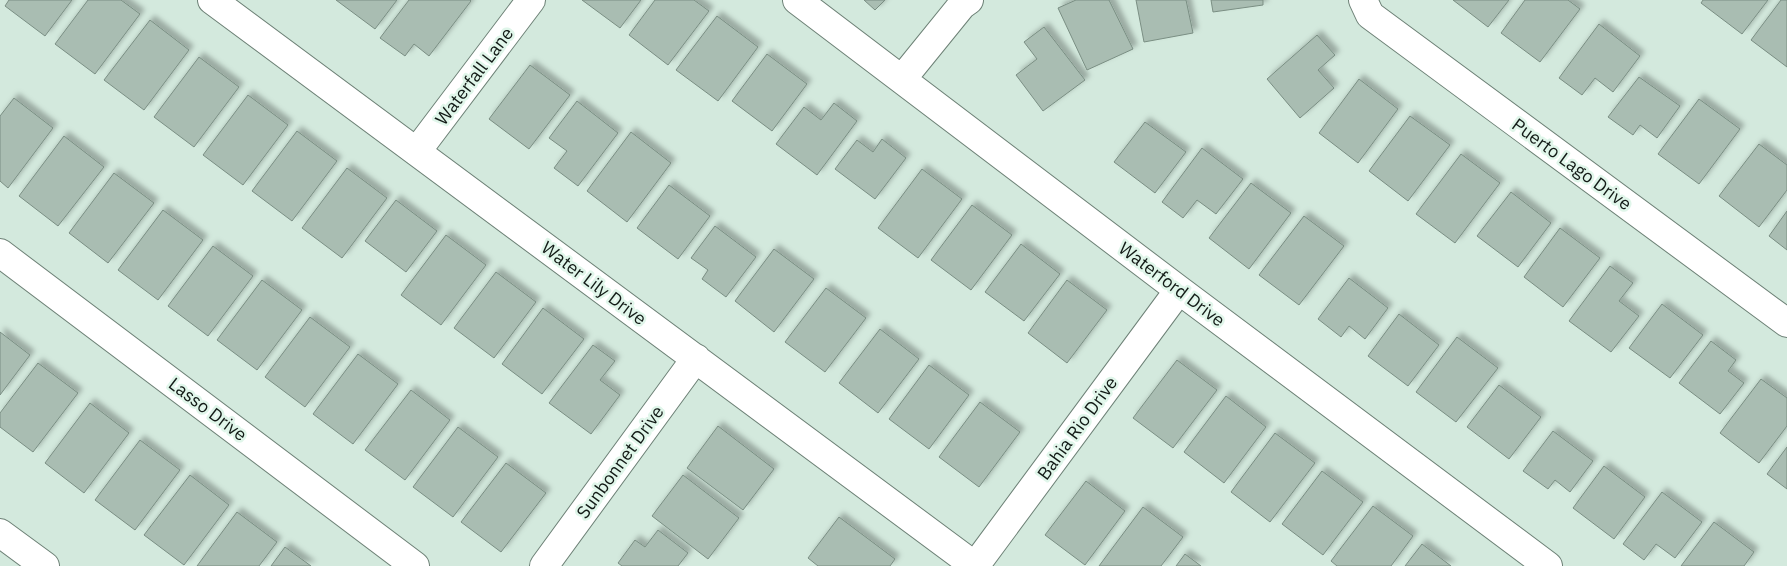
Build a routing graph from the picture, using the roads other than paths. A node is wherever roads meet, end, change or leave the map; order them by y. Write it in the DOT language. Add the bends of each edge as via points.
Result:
graph roads {
  1 [pos="212,0"];
  2 [pos="531,0"];
  3 [pos="797,0"];
  4 [pos="969,0"];
  5 [pos="1363,0"];
  6 [pos="902,79"];
  7 [pos="417,152"];
  8 [pos="0,253"];
  9 [pos="1179,290"];
  10 [pos="1787,323"];
  11 [pos="696,358"];
  12 [pos="0,533"];
  13 [pos="45,566"];
  14 [pos="415,566"];
  15 [pos="544,566"];
  16 [pos="975,566"];
  17 [pos="1548,566"];
  1 -- 7 [label="street, Water Lily Drive"];
  2 -- 7 [label="street, Waterfall Lane"];
  3 -- 6 [label="street, Waterford Drive"];
  4 -- 6 [label="street"];
  5 -- 10 [label="street, Puerto Lago Drive" via="1370,15"];
  6 -- 9 [label="street, Waterford Drive"];
  7 -- 11 [label="street, Water Lily Drive"];
  8 -- 14 [label="street, Lasso Drive"];
  9 -- 16 [label="street, Bahia Rio Drive"];
  9 -- 17 [label="street, Waterford Drive"];
  11 -- 15 [label="street, Sunbonnet Drive"];
  11 -- 16 [label="street, Water Lily Drive"];
  12 -- 13 [label="street"];
}
